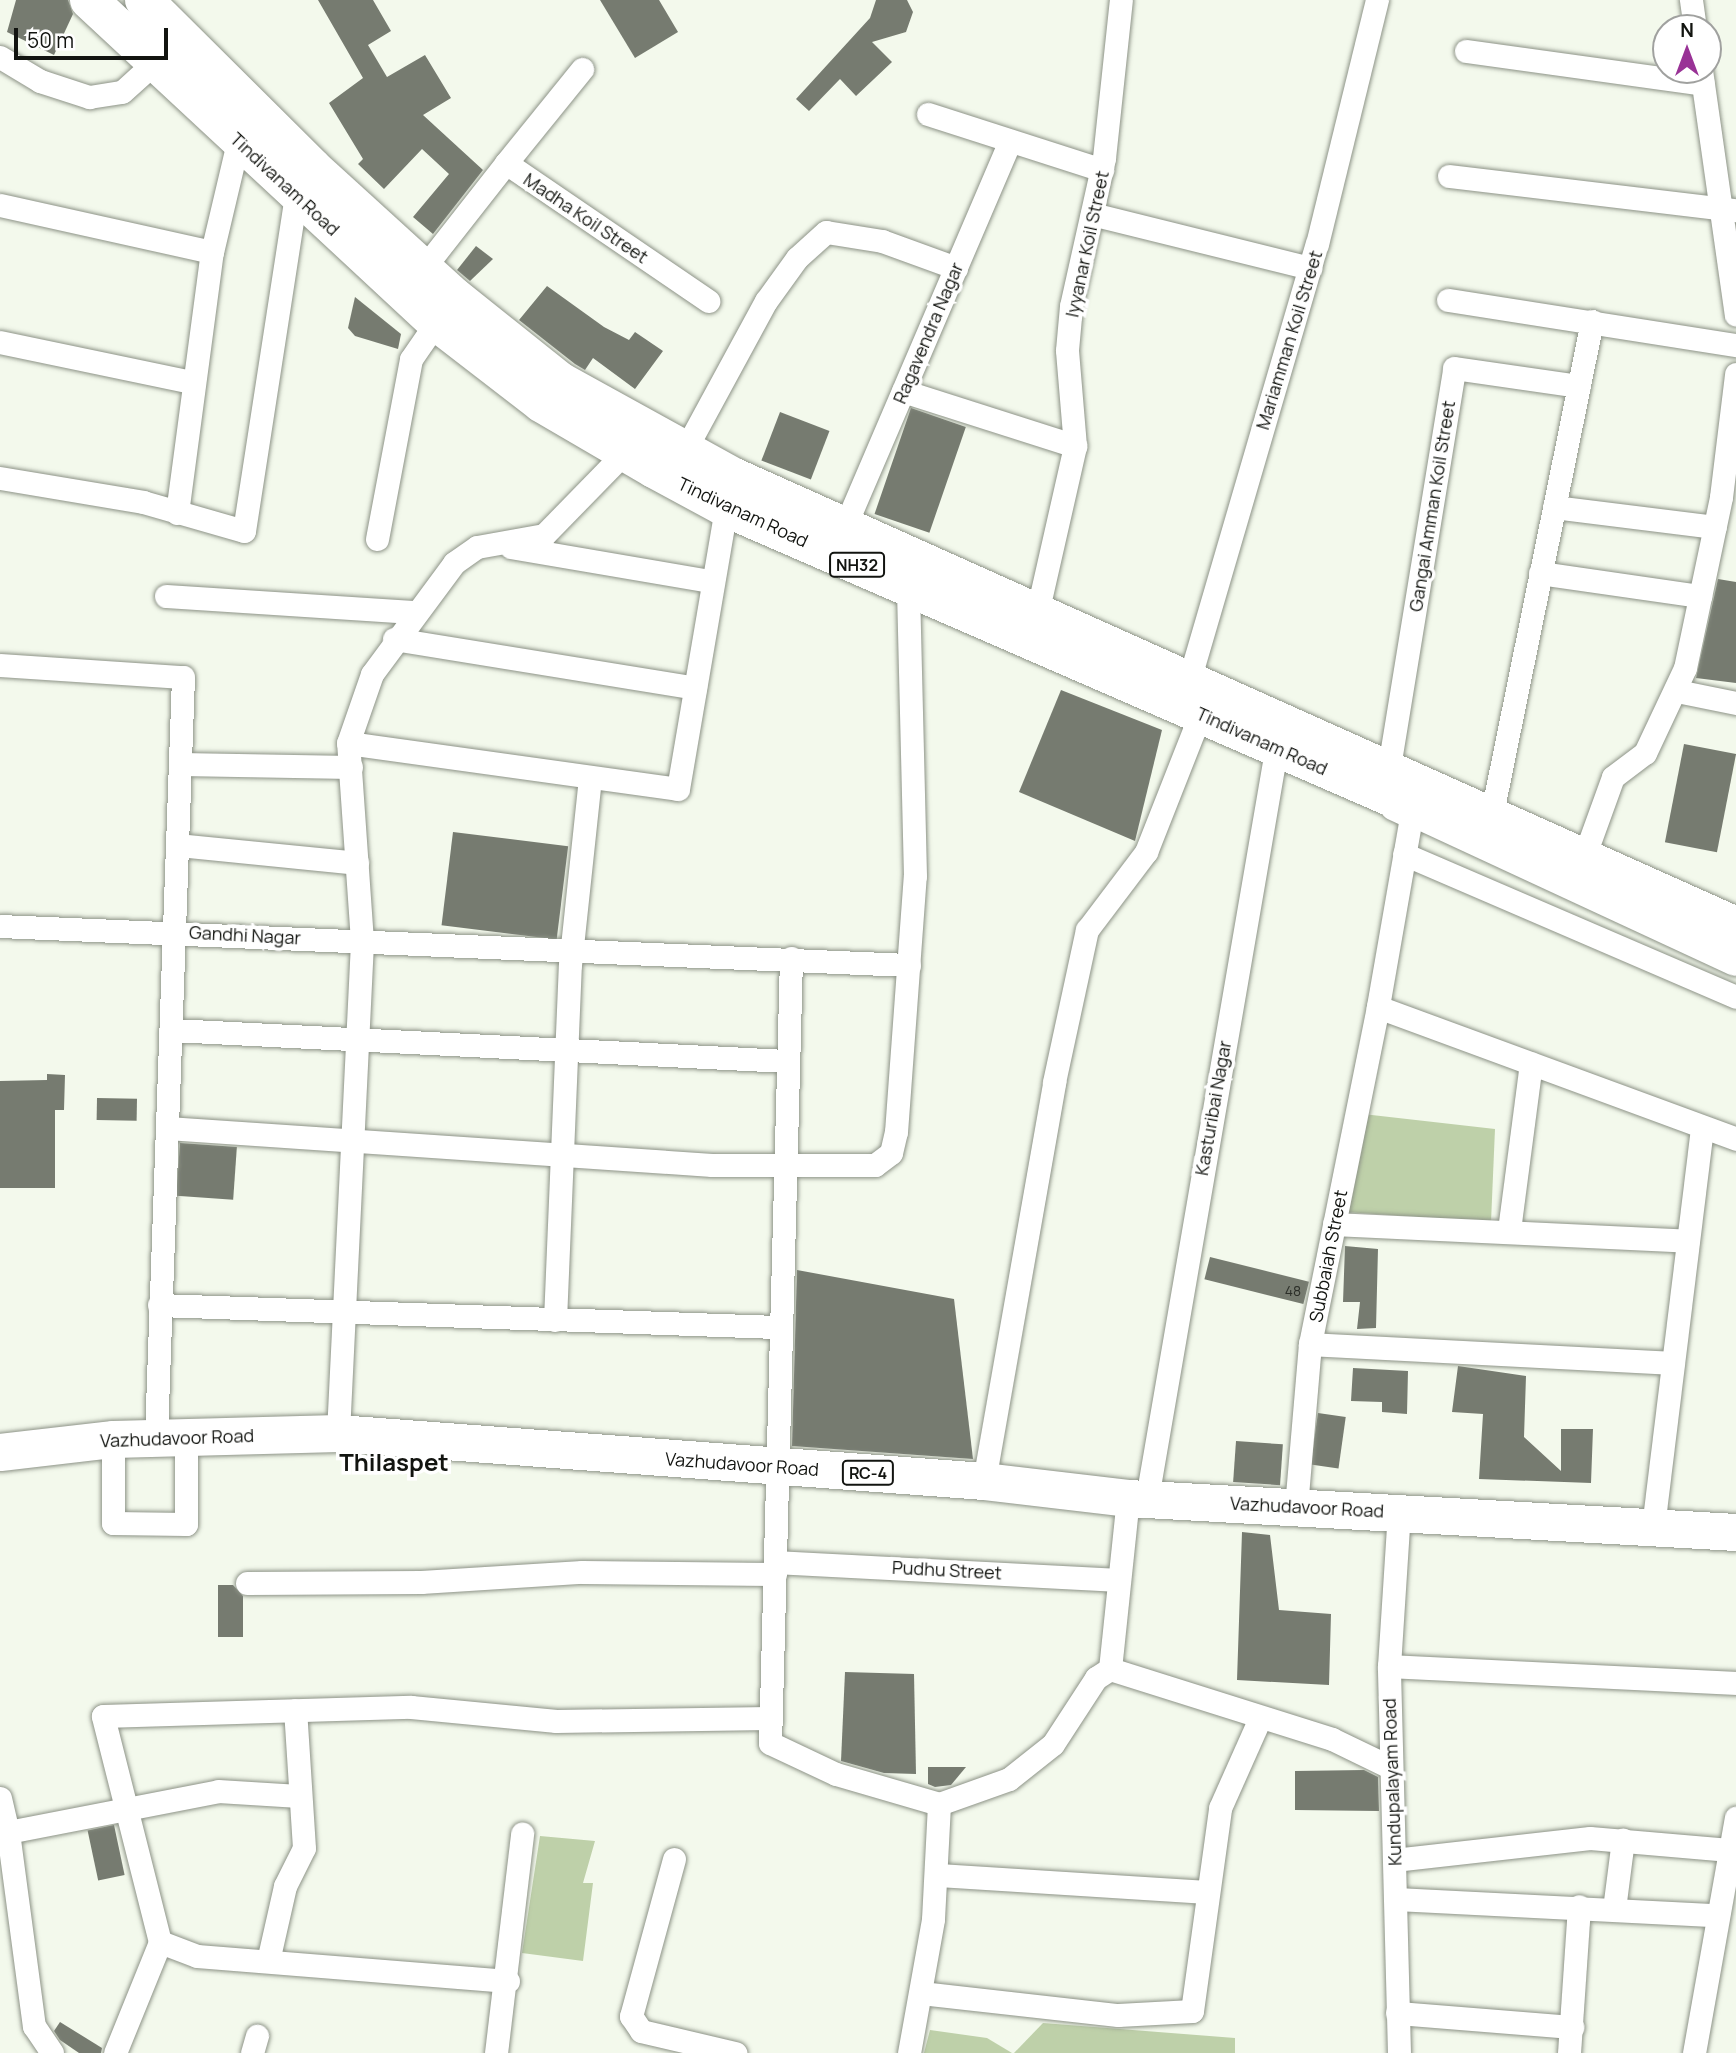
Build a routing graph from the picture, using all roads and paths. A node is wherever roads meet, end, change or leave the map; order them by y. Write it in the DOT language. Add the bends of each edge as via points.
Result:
graph roads {
  1 [pos="89,0"];
  2 [pos="144,0"];
  3 [pos="1121,0"];
  4 [pos="1377,0"];
  5 [pos="1466,51"];
  6 [pos="0,57"];
  7 [pos="154,62"];
  8 [pos="582,69"];
  9 [pos="1652,71"];
  10 [pos="1703,84"];
  11 [pos="928,114"];
  12 [pos="1010,141"];
  13 [pos="238,142"];
  14 [pos="506,163"];
  15 [pos="1102,170"];
  16 [pos="1449,176"];
  17 [pos="296,196"];
  18 [pos="0,205"];
  19 [pos="1729,209"];
  20 [pos="1092,214"];
  21 [pos="212,252"];
  22 [pos="423,268"];
  23 [pos="956,268"];
  24 [pos="1310,268"];
  25 [pos="1448,300"];
  26 [pos="708,301"];
  27 [pos="445,310"];
  28 [pos="1736,315"];
  29 [pos="1592,321"];
  30 [pos="0,342"];
  31 [pos="1736,345"];
  32 [pos="1736,374"];
  33 [pos="191,382"];
  34 [pos="1578,386"];
  35 [pos="903,391"];
  36 [pos="1075,446"];
  37 [pos="685,450"];
  38 [pos="625,452"];
  39 [pos="0,478"];
  40 [pos="1554,507"];
  41 [pos="726,508"];
  42 [pos="177,513"];
  43 [pos="845,526"];
  44 [pos="1715,527"];
  45 [pos="377,539"];
  46 [pos="504,546"];
  47 [pos="1540,573"];
  48 [pos="710,581"];
  49 [pos="908,587"];
  50 [pos="166,596"];
  51 [pos="1700,596"];
  52 [pos="1038,609"];
  53 [pos="412,612"];
  54 [pos="394,639"];
  55 [pos="0,665"];
  56 [pos="1190,677"];
  57 [pos="695,688"];
  58 [pos="1677,691"];
  59 [pos="1736,703"];
  60 [pos="1200,715"];
  61 [pos="1278,741"];
  62 [pos="348,743"];
  63 [pos="180,764"];
  64 [pos="351,767"];
  65 [pos="1389,767"];
  66 [pos="590,776"];
  67 [pos="1492,813"];
  68 [pos="178,845"];
  69 [pos="1405,854"];
  70 [pos="1584,857"];
  71 [pos="357,863"];
  72 [pos="0,926"];
  73 [pos="1736,926"];
  74 [pos="175,932"];
  75 [pos="362,941"];
  76 [pos="571,948"];
  77 [pos="1736,957"];
  78 [pos="791,958"];
  79 [pos="909,965"];
  80 [pos="1736,998"];
  81 [pos="1378,1007"];
  82 [pos="172,1030"];
  83 [pos="359,1044"];
  84 [pos="565,1053"];
  85 [pos="787,1061"];
  86 [pos="1531,1063"];
  87 [pos="167,1128"];
  88 [pos="1702,1128"];
  89 [pos="1736,1139"];
  90 [pos="350,1145"];
  91 [pos="561,1155"];
  92 [pos="782,1167"];
  93 [pos="1334,1224"];
  94 [pos="1509,1230"];
  95 [pos="1688,1241"];
  96 [pos="159,1305"];
  97 [pos="345,1307"];
  98 [pos="555,1320"];
  99 [pos="777,1327"];
  100 [pos="1310,1344"];
  101 [pos="1673,1363"];
  102 [pos="338,1433"];
  103 [pos="171,1437"];
  104 [pos="113,1439"];
  105 [pos="0,1452"];
  106 [pos="778,1467"];
  107 [pos="984,1481"];
  108 [pos="1138,1498"];
  109 [pos="1296,1507"];
  110 [pos="1399,1512"];
  111 [pos="1653,1527"];
  112 [pos="1736,1532"];
  113 [pos="776,1568"];
  114 [pos="1118,1580"];
  115 [pos="247,1583"];
  116 [pos="1389,1666"];
  117 [pos="1110,1669"];
  118 [pos="1736,1683"];
  119 [pos="295,1710"];
  120 [pos="769,1718"];
  121 [pos="1260,1718"];
  122 [pos="1390,1767"];
  123 [pos="299,1796"];
  124 [pos="0,1798"];
  125 [pos="939,1804"];
  126 [pos="122,1808"];
  127 [pos="1736,1818"];
  128 [pos="8,1832"];
  129 [pos="522,1834"];
  130 [pos="1623,1840"];
  131 [pos="1729,1850"];
  132 [pos="674,1859"];
  133 [pos="1394,1860"];
  134 [pos="938,1875"];
  135 [pos="1207,1892"];
  136 [pos="1396,1899"];
  137 [pos="1578,1906"];
  138 [pos="1614,1909"];
  139 [pos="1716,1915"];
  140 [pos="160,1942"];
  141 [pos="268,1961"];
  142 [pos="508,1980"];
  143 [pos="921,1993"];
  144 [pos="1397,2013"];
  145 [pos="1572,2027"];
  146 [pos="52,2053"];
  147 [pos="115,2053"];
  148 [pos="496,2053"];
  149 [pos="734,2053"];
  150 [pos="909,2053"];
  151 [pos="1399,2053"];
  152 [pos="1569,2053"];
  153 [pos="1694,2053"];
  1 -- 7 [label="highway, Tindivanam Road / NH32"];
  2 -- 22 [label="highway, NH32"];
  3 -- 15 [label="street, Iyyanar Koil Street"];
  4 -- 24 [label="street, Mariamman Koil Street"];
  5 -- 9 [label="street"];
  6 -- 7 [label="street" via="30,77 89,97 122,92"];
  7 -- 13 [label="highway, Tindivanam Road / NH32"];
  8 -- 14 [label="street"];
  10 -- 19 [label="street"];
  11 -- 12 [label="street"];
  12 -- 15 [label="street"];
  12 -- 23 [label="street, Ragavendra Nagar"];
  13 -- 17 [label="highway, Tindivanam Road / NH32"];
  13 -- 21 [label="street"];
  14 -- 22 [label="street, Madha Koil Street"];
  14 -- 26 [label="street, Madha Koil Street"];
  15 -- 20 [label="street, Iyyanar Koil Street"];
  16 -- 19 [label="street"];
  17 -- 27 [label="highway, Tindivanam Road / NH32"];
  17 -- 42 [label="street" via="244,531"];
  18 -- 21 [label="street"];
  19 -- 28 [label="street"];
  20 -- 24 [label="street"];
  20 -- 36 [label="street, Iyyanar Koil Street" via="1067,350"];
  21 -- 33 [label="street"];
  22 -- 27 [label="highway, NH32"];
  23 -- 35 [label="street, Ragavendra Nagar"];
  23 -- 37 [label="street" via="882,241 826,232 797,258 766,301"];
  24 -- 56 [label="street, Mariamman Koil Street"];
  25 -- 29 [label="street"];
  27 -- 37 [label="highway, NH32"];
  27 -- 38 [label="highway, Tindivanam Road / NH32" via="541,403"];
  27 -- 45 [label="street" via="411,359"];
  29 -- 31 [label="street"];
  29 -- 34 [label="street"];
  30 -- 33 [label="street"];
  32 -- 44 [label="street"];
  33 -- 42 [label="street"];
  34 -- 40 [label="street"];
  34 -- 65 [label="street, Gangai Amman Koil Street" via="1454,368"];
  35 -- 36 [label="street"];
  35 -- 43 [label="street, Ragavendra Nagar"];
  36 -- 52 [label="street, Iyyanar Koil Street"];
  37 -- 43 [label="highway, NH32"];
  38 -- 41 [label="highway, Tindivanam Road / NH32"];
  38 -- 46 [label="street" via="544,535"];
  39 -- 42 [label="street"];
  40 -- 44 [label="street"];
  40 -- 47 [label="street"];
  41 -- 48 [label="street"];
  41 -- 49 [label="highway, Tindivanam Road / NH32"];
  43 -- 52 [label="highway, NH32"];
  44 -- 51 [label="street"];
  46 -- 48 [label="street"];
  46 -- 53 [label="street" via="477,547 454,563"];
  47 -- 51 [label="street"];
  47 -- 67 [label="street"];
  48 -- 57 [label="street"];
  49 -- 60 [label="highway, Tindivanam Road / NH32"];
  49 -- 79 [label="street" via="915,876"];
  50 -- 53 [label="street"];
  51 -- 58 [label="street"];
  52 -- 56 [label="highway, NH32"];
  53 -- 54 [label="street"];
  54 -- 57 [label="street"];
  54 -- 62 [label="street" via="372,674"];
  55 -- 63 [label="street" via="183,677"];
  56 -- 61 [label="highway, NH32"];
  57 -- 66 [label="street" via="678,789"];
  58 -- 59 [label="street"];
  58 -- 70 [label="street" via="1645,753 1613,777"];
  60 -- 61 [label="highway, Tindivanam Road / NH32"];
  60 -- 107 [label="street" via="1146,852 1087,930"];
  61 -- 65 [label="highway, NH32"];
  61 -- 69 [label="street, Subbaiah Street" via="1411,817"];
  61 -- 77 [label="highway, Tindivanam Road / NH32"];
  61 -- 108 [label="street, Kasturibai Nagar"];
  62 -- 64 [label="street"];
  62 -- 66 [label="street"];
  63 -- 64 [label="street"];
  63 -- 68 [label="street"];
  64 -- 71 [label="street"];
  65 -- 67 [label="highway, NH32"];
  66 -- 76 [label="street"];
  67 -- 70 [label="highway, NH32"];
  68 -- 71 [label="street"];
  68 -- 74 [label="street"];
  69 -- 80 [label="street"];
  69 -- 81 [label="street, Subbaiah Street"];
  70 -- 73 [label="highway, NH32"];
  71 -- 75 [label="street"];
  72 -- 74 [label="street"];
  74 -- 75 [label="street, Gandhi Nagar"];
  74 -- 82 [label="street, Gandhi Nagar"];
  75 -- 76 [label="street, Gandhi Nagar"];
  75 -- 83 [label="street"];
  76 -- 78 [label="street, Gandhi Nagar"];
  76 -- 84 [label="street"];
  78 -- 79 [label="street, Gandhi Nagar"];
  78 -- 85 [label="street"];
  79 -- 92 [label="street" via="891,1153 875,1165"];
  81 -- 86 [label="street"];
  81 -- 93 [label="street, Subbaiah Street"];
  82 -- 83 [label="street"];
  82 -- 87 [label="street, Gandhi Nagar"];
  83 -- 84 [label="street"];
  83 -- 90 [label="street"];
  84 -- 85 [label="street"];
  84 -- 91 [label="street"];
  85 -- 92 [label="street"];
  86 -- 88 [label="street"];
  86 -- 94 [label="street"];
  87 -- 90 [label="street"];
  87 -- 96 [label="street, Gandhi Nagar"];
  88 -- 89 [label="street"];
  88 -- 95 [label="street"];
  90 -- 91 [label="street"];
  90 -- 97 [label="street"];
  91 -- 92 [label="street"];
  91 -- 98 [label="street"];
  92 -- 99 [label="street"];
  93 -- 94 [label="street"];
  93 -- 100 [label="street, Subbaiah Street"];
  94 -- 95 [label="street"];
  95 -- 101 [label="street"];
  96 -- 97 [label="street"];
  96 -- 103 [label="street, Gandhi Nagar"];
  97 -- 98 [label="street"];
  97 -- 102 [label="street"];
  98 -- 99 [label="street"];
  99 -- 106 [label="street"];
  100 -- 101 [label="street"];
  100 -- 109 [label="street, Subbaiah Street"];
  101 -- 111 [label="street"];
  102 -- 103 [label="main road, Vazhudavoor Road / RC-4"];
  102 -- 106 [label="main road, Vazhudavoor Road / RC-4"];
  103 -- 104 [label="main road, Vazhudavoor Road / RC-4"];
  103 -- 104 [label="street, Gandhi Nagar" via="186,1524 113,1523"];
  104 -- 105 [label="main road, Vazhudavoor Road / RC-4"];
  106 -- 107 [label="main road, Vazhudavoor Road / RC-4"];
  106 -- 113 [label="street"];
  107 -- 108 [label="main road, Vazhudavoor Road / RC-4"];
  108 -- 109 [label="main road, Vazhudavoor Road / RC-4"];
  108 -- 114 [label="street, Kasturibai Nagar"];
  109 -- 110 [label="main road, Vazhudavoor Road / RC-4"];
  110 -- 111 [label="main road, Vazhudavoor Road / RC-4"];
  110 -- 116 [label="street, Kundupalayam Road"];
  111 -- 112 [label="main road, Vazhudavoor Road / RC-4"];
  113 -- 114 [label="street, Pudhu Street"];
  113 -- 115 [label="street, Pudhu Street" via="568,1572 421,1582"];
  113 -- 120 [label="street"];
  114 -- 117 [label="street, Kasturibai Nagar"];
  116 -- 118 [label="street"];
  116 -- 122 [label="street, Kundupalayam Road"];
  117 -- 121 [label="street"];
  117 -- 125 [label="street" via="1096,1678 1054,1744 1009,1779"];
  119 -- 120 [label="street" via="411,1707 495,1719 616,1723"];
  119 -- 123 [label="street"];
  119 -- 126 [label="street" via="103,1716"];
  120 -- 125 [label="street" via="770,1742 778,1751"];
  121 -- 122 [label="street" via="1332,1740"];
  121 -- 135 [label="street" via="1220,1808"];
  122 -- 133 [label="street, Kundupalayam Road"];
  123 -- 126 [label="street" via="218,1791"];
  123 -- 141 [label="street" via="304,1848 285,1886"];
  124 -- 128 [label="street"];
  125 -- 134 [label="street"];
  126 -- 128 [label="street"];
  126 -- 140 [label="street"];
  127 -- 131 [label="street"];
  128 -- 146 [label="street" via="34,2026"];
  129 -- 142 [label="street"];
  130 -- 131 [label="street"];
  130 -- 133 [label="street" via="1539,1842"];
  130 -- 138 [label="street"];
  131 -- 139 [label="street"];
  132 -- 149 [label="street" via="631,2016 641,2031"];
  133 -- 136 [label="street, Kundupalayam Road"];
  134 -- 135 [label="street"];
  134 -- 143 [label="street"];
  135 -- 143 [label="street" via="1198,1991 1192,2011 1182,2016 1039,2009"];
  136 -- 137 [label="street"];
  136 -- 144 [label="street, Kundupalayam Road"];
  137 -- 138 [label="street"];
  137 -- 145 [label="street"];
  138 -- 139 [label="street"];
  139 -- 153 [label="street"];
  140 -- 141 [label="street" via="197,1956"];
  140 -- 147 [label="street"];
  141 -- 142 [label="street"];
  142 -- 148 [label="street"];
  143 -- 150 [label="street"];
  144 -- 145 [label="street"];
  144 -- 151 [label="street, Kundupalayam Road"];
  145 -- 152 [label="street"];
}
